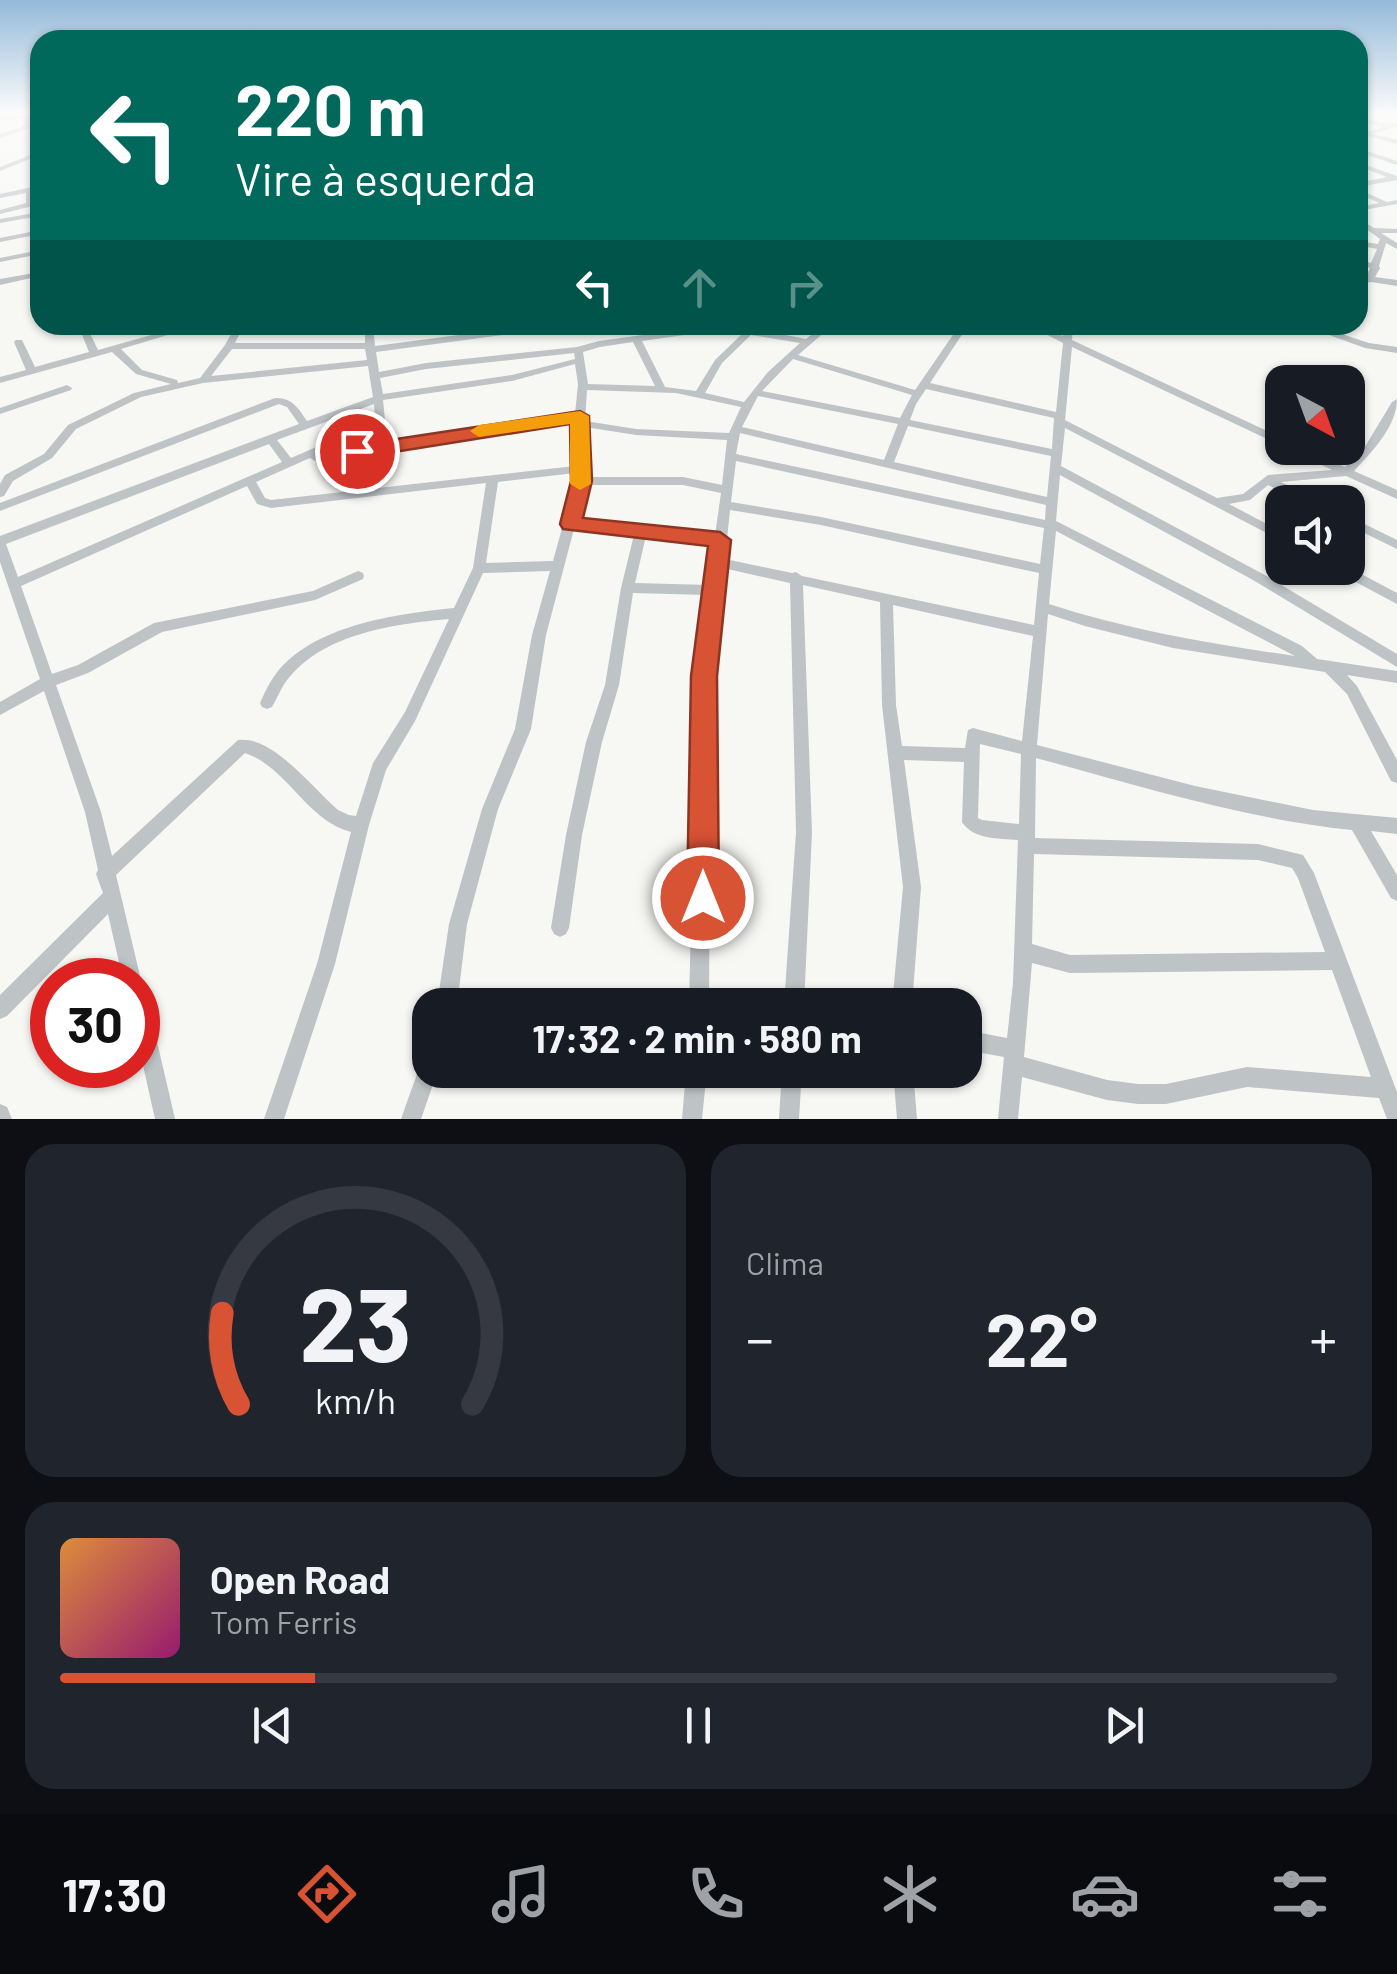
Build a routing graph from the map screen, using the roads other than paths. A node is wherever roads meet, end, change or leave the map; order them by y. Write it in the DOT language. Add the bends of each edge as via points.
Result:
graph roads {
  1 [pos="1368,168"];
  2 [pos="1396,178"];
  3 [pos="1368,185"];
  4 [pos="29,190"];
  5 [pos="1368,193"];
  6 [pos="0,196"];
  7 [pos="1393,204"];
  8 [pos="1368,208"];
  9 [pos="0,212"];
  10 [pos="30,216"];
  11 [pos="0,221"];
  12 [pos="1368,226"];
  13 [pos="1368,230"];
  14 [pos="1397,231"];
  15 [pos="30,234"];
  16 [pos="0,240"];
  17 [pos="1368,243"];
  18 [pos="1382,243"];
  19 [pos="1397,247"];
  20 [pos="30,254"];
  21 [pos="0,260"];
  22 [pos="1368,265"];
  23 [pos="1376,268"];
  24 [pos="30,276"];
  25 [pos="1370,279"];
  26 [pos="0,282"];
  27 [pos="1397,283"];
  28 [pos="86,335"];
  29 [pos="143,335"];
  30 [pos="155,335"];
  31 [pos="235,335"];
  32 [pos="371,335"];
  33 [pos="442,335"];
  34 [pos="477,335"];
  35 [pos="648,335"];
  36 [pos="754,335"];
  37 [pos="781,335"];
  38 [pos="817,335"];
  39 [pos="956,335"];
  40 [pos="1068,335"];
  41 [pos="1072,335"];
  42 [pos="1334,335"];
  43 [pos="144,338"];
  44 [pos="636,338"];
  45 [pos="19,342"];
  46 [pos="808,342"];
  47 [pos="230,346"];
  48 [pos="114,347"];
  49 [pos="369,348"];
  50 [pos="1397,350"];
  51 [pos="94,352"];
  52 [pos="580,355"];
  53 [pos="792,356"];
  54 [pos="487,360"];
  55 [pos="370,363"];
  56 [pos="31,370"];
  57 [pos="375,376"];
  58 [pos="0,380"];
  59 [pos="203,380"];
  60 [pos="182,384"];
  61 [pos="583,387"];
  62 [pos="66,388"];
  63 [pos="921,389"];
  64 [pos="662,390"];
  65 [pos="758,393"];
  66 [pos="700,394"];
  67 [pos="380,398"];
  68 [pos="746,404"];
  69 [pos="1396,404"];
  70 [pos="0,411"];
  71 [pos="1058,418"];
  72 [pos="580,420"];
  73 [pos="902,423"];
  74 [pos="304,424"];
  75 [pos="734,433"];
  76 [pos="1265,433"];
  77 [pos="270,438"];
  78 [pos="731,456"];
  79 [pos="1056,460"];
  80 [pos="296,462"];
  81 [pos="888,464"];
  82 [pos="1332,465"];
  83 [pos="1347,472"];
  84 [pos="581,475"];
  85 [pos="494,478"];
  86 [pos="1268,480"];
  87 [pos="250,482"];
  88 [pos="1278,485"];
  89 [pos="0,493"];
  90 [pos="1397,495"];
  91 [pos="726,498"];
  92 [pos="1052,502"];
  93 [pos="1218,502"];
  94 [pos="0,506"];
  95 [pos="571,524"];
  96 [pos="1050,524"];
  97 [pos="1265,528"];
  98 [pos="1365,529"];
  99 [pos="641,531"];
  100 [pos="720,540"];
  101 [pos="0,543"];
  102 [pos="1397,545"];
  103 [pos="717,562"];
  104 [pos="558,566"];
  105 [pos="479,568"];
  106 [pos="1045,570"];
  107 [pos="358,576"];
  108 [pos="796,577"];
  109 [pos="1365,582"];
  110 [pos="12,584"];
  111 [pos="628,588"];
  112 [pos="714,590"];
  113 [pos="886,598"];
  114 [pos="1397,599"];
  115 [pos="1042,607"];
  116 [pos="455,613"];
  117 [pos="1039,632"];
  118 [pos="1397,660"];
  119 [pos="1320,665"];
  120 [pos="1359,671"];
  121 [pos="1397,677"];
  122 [pos="48,681"];
  123 [pos="1352,690"];
  124 [pos="267,703"];
  125 [pos="0,709"];
  126 [pos="1029,748"];
  127 [pos="896,754"];
  128 [pos="970,755"];
  129 [pos="1397,776"];
  130 [pos="1357,823"];
  131 [pos="360,825"];
  132 [pos="1397,826"];
  133 [pos="1027,840"];
  134 [pos="105,874"];
  135 [pos="1397,892"];
  136 [pos="112,897"];
  137 [pos="560,928"];
  138 [pos="1023,952"];
  139 [pos="127,958"];
  140 [pos="1336,961"];
  141 [pos="449,988"];
  142 [pos="698,988"];
  143 [pos="795,988"];
  144 [pos="903,988"];
  145 [pos="0,1008"];
  146 [pos="982,1046"];
  147 [pos="1014,1057"];
  148 [pos="157,1088"];
  149 [pos="421,1088"];
  150 [pos="695,1088"];
  151 [pos="791,1088"];
  152 [pos="905,1088"];
  153 [pos="1382,1088"];
  154 [pos="164,1119"];
  155 [pos="274,1119"];
  156 [pos="410,1119"];
  157 [pos="692,1119"];
  158 [pos="789,1119"];
  159 [pos="908,1119"];
  160 [pos="1008,1119"];
  161 [pos="1397,1119"];
  1 -- 2 [label="street"];
  2 -- 3 [label="street"];
  4 -- 6 [label="street"];
  4 -- 9 [label="street" via="30,204"];
  5 -- 7 [label="street"];
  7 -- 8 [label="street"];
  10 -- 11 [label="street"];
  12 -- 14 [label="street"];
  13 -- 18 [label="street"];
  15 -- 16 [label="street"];
  17 -- 18 [label="street"];
  18 -- 19 [label="street"];
  18 -- 23 [label="street"];
  20 -- 21 [label="street"];
  22 -- 23 [label="street"];
  23 -- 25 [label="street"];
  24 -- 26 [label="street"];
  25 -- 27 [label="street"];
  28 -- 51 [label="street"];
  29 -- 43 [label="street"];
  30 -- 43 [label="street"];
  31 -- 47 [label="street"];
  32 -- 49 [label="street"];
  33 -- 49 [label="street"];
  34 -- 54 [label="street"];
  35 -- 44 [label="street"];
  36 -- 66 [label="street" via="718,362"];
  37 -- 46 [label="street"];
  38 -- 46 [label="street"];
  39 -- 63 [label="street"];
  40 -- 71 [label="street"];
  41 -- 76 [label="street"];
  42 -- 50 [label="street"];
  43 -- 48 [label="street"];
  44 -- 52 [label="street" via="599,338"];
  44 -- 64 [label="street"];
  45 -- 56 [label="street"];
  46 -- 53 [label="street"];
  47 -- 49 [label="street"];
  47 -- 59 [label="street"];
  48 -- 51 [label="street"];
  48 -- 60 [label="street" via="139,372"];
  49 -- 55 [label="street"];
  51 -- 56 [label="street"];
  52 -- 54 [label="street"];
  52 -- 61 [label="street"];
  52 -- 67 [label="street" via="512,378"];
  53 -- 63 [label="street"];
  53 -- 65 [label="street"];
  54 -- 57 [label="street"];
  55 -- 57 [label="street"];
  55 -- 59 [label="street"];
  56 -- 58 [label="street"];
  57 -- 67 [label="street"];
  59 -- 60 [label="street"];
  60 -- 89 [label="street" via="138,395 72,427 48,456 9,478"];
  61 -- 64 [label="street"];
  61 -- 72 [label="street"];
  62 -- 70 [label="street"];
  63 -- 71 [label="street"];
  63 -- 73 [label="street"];
  64 -- 66 [label="street"];
  65 -- 68 [label="street"];
  65 -- 73 [label="street"];
  66 -- 68 [label="street"];
  67 -- 74 [label="street"];
  67 -- 80 [label="street" via="376,426"];
  68 -- 75 [label="street"];
  69 -- 83 [label="street"];
  71 -- 79 [label="street"];
  71 -- 93 [label="street"];
  72 -- 75 [label="street" via="636,432"];
  72 -- 80 [label="street"];
  72 -- 84 [label="street"];
  73 -- 79 [label="street"];
  73 -- 81 [label="street"];
  74 -- 77 [label="street"];
  74 -- 94 [label="street" via="291,404 279,400"];
  75 -- 78 [label="street"];
  75 -- 81 [label="street"];
  77 -- 80 [label="street"];
  77 -- 101 [label="street"];
  78 -- 91 [label="street"];
  78 -- 96 [label="street"];
  79 -- 92 [label="street"];
  79 -- 118 [label="street"];
  80 -- 87 [label="street"];
  81 -- 92 [label="street"];
  82 -- 83 [label="street"];
  83 -- 86 [label="street"];
  83 -- 90 [label="street"];
  84 -- 85 [label="street"];
  84 -- 91 [label="street" via="669,480"];
  84 -- 95 [label="street"];
  85 -- 87 [label="street" via="271,504"];
  85 -- 105 [label="street"];
  86 -- 88 [label="street"];
  86 -- 93 [label="street" via="1246,497"];
  87 -- 110 [label="street"];
  91 -- 100 [label="street"];
  91 -- 106 [label="street"];
  92 -- 96 [label="street"];
  93 -- 97 [label="street"];
  95 -- 99 [label="street"];
  95 -- 104 [label="street"];
  96 -- 106 [label="street"];
  96 -- 119 [label="street"];
  98 -- 102 [label="street"];
  99 -- 100 [label="street"];
  99 -- 111 [label="street"];
  100 -- 103 [label="street"];
  101 -- 110 [label="street"];
  103 -- 108 [label="street"];
  103 -- 112 [label="street"];
  104 -- 105 [label="street"];
  104 -- 141 [label="street" via="523,729 490,809 458,924"];
  105 -- 116 [label="street"];
  106 -- 115 [label="street"];
  107 -- 122 [label="street" via="315,595 159,627"];
  108 -- 113 [label="street"];
  108 -- 143 [label="street" via="804,832"];
  109 -- 114 [label="street"];
  110 -- 122 [label="street"];
  111 -- 112 [label="street"];
  111 -- 137 [label="street"];
  112 -- 142 [label="street" via="704,676"];
  113 -- 117 [label="street"];
  113 -- 127 [label="street"];
  115 -- 117 [label="street"];
  115 -- 119 [label="street" via="1216,652"];
  116 -- 124 [label="street" via="338,637 279,676"];
  116 -- 131 [label="street" via="380,768"];
  117 -- 126 [label="street"];
  119 -- 120 [label="street"];
  119 -- 123 [label="street"];
  120 -- 121 [label="street"];
  120 -- 123 [label="street"];
  122 -- 125 [label="street"];
  122 -- 134 [label="street" via="92,812"];
  123 -- 129 [label="street"];
  126 -- 128 [label="street" via="972,736"];
  126 -- 130 [label="street" via="1195,793"];
  126 -- 133 [label="street"];
  127 -- 128 [label="street"];
  127 -- 144 [label="street" via="912,888"];
  128 -- 133 [label="street" via="970,822"];
  130 -- 132 [label="street"];
  130 -- 135 [label="street"];
  131 -- 134 [label="street" via="334,820 304,784 243,745"];
  131 -- 155 [label="street" via="326,964"];
  133 -- 138 [label="street"];
  133 -- 140 [label="street" via="1284,855 1305,873"];
  134 -- 136 [label="street"];
  136 -- 139 [label="street"];
  136 -- 145 [label="street"];
  138 -- 140 [label="street" via="1070,964"];
  138 -- 147 [label="street"];
  140 -- 153 [label="street"];
  146 -- 147 [label="street"];
  147 -- 153 [label="street" via="1107,1090 1138,1094 1247,1077"];
  147 -- 160 [label="street"];
  148 -- 154 [label="street"];
  149 -- 156 [label="street"];
  150 -- 157 [label="street"];
  151 -- 158 [label="street"];
  152 -- 159 [label="street"];
  153 -- 161 [label="street"];
}
